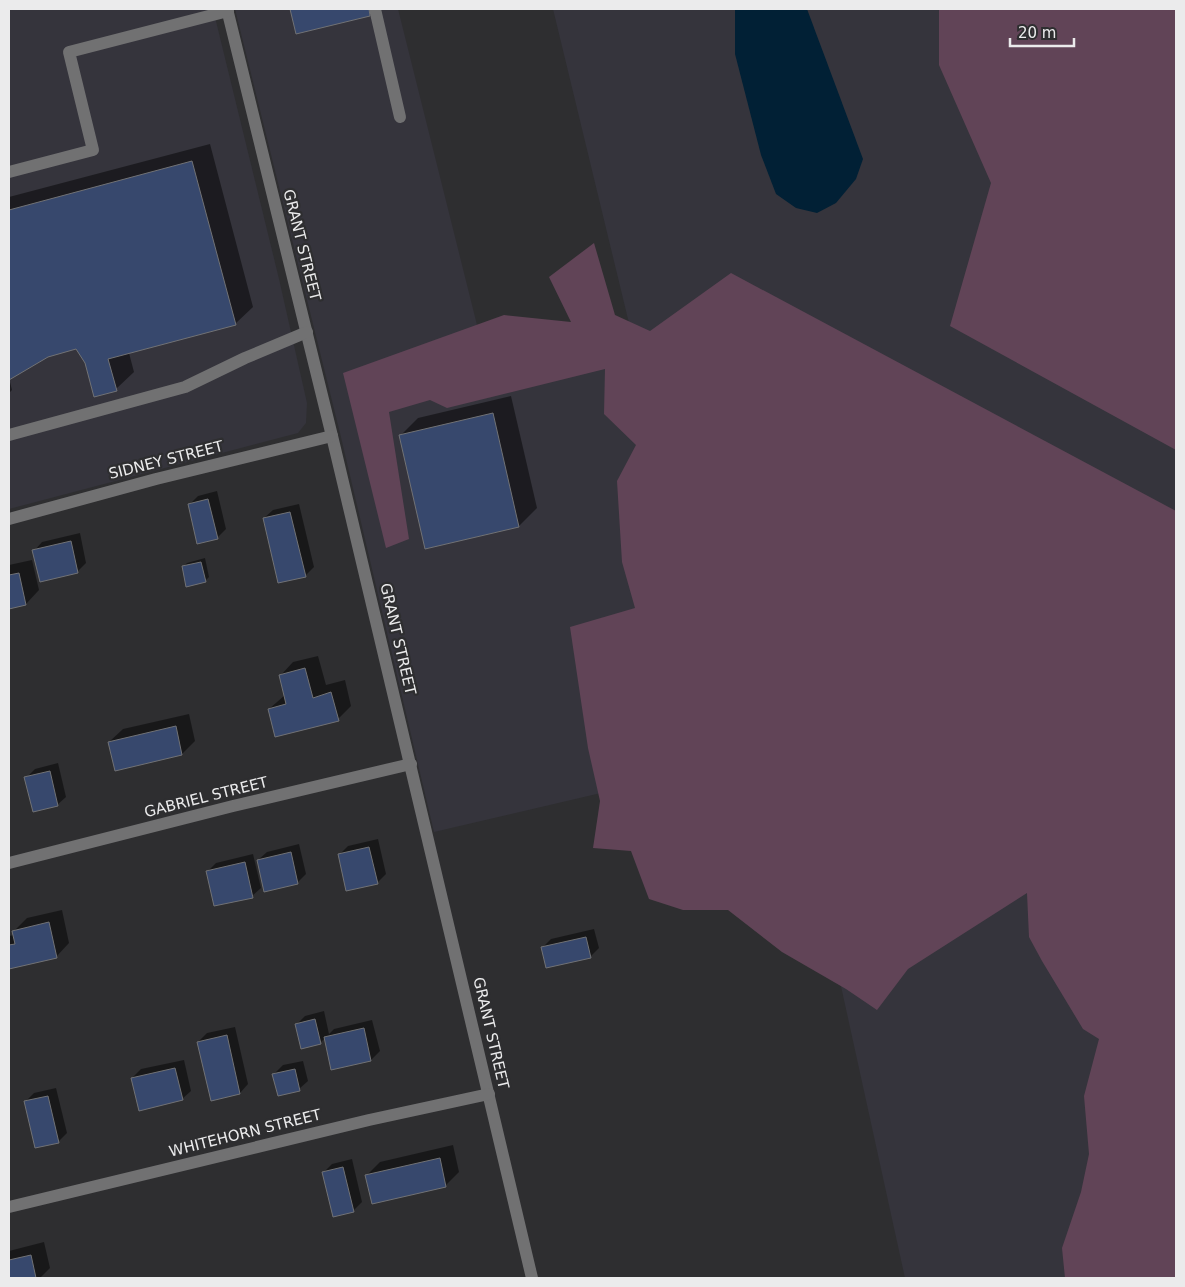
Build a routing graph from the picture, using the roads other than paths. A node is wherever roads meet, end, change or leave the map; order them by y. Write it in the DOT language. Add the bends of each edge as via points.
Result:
graph roads {
  1 [pos="375,9"];
  2 [pos="227,10"];
  3 [pos="400,117"];
  4 [pos="9,172"];
  5 [pos="307,332"];
  6 [pos="9,435"];
  7 [pos="332,436"];
  8 [pos="9,519"];
  9 [pos="411,764"];
  10 [pos="9,863"];
  11 [pos="489,1094"];
  12 [pos="9,1207"];
  13 [pos="532,1278"];
  1 -- 3 [label="street"];
  2 -- 4 [label="street" via="69,52 93,150"];
  2 -- 5 [label="street, GRANT STREET"];
  5 -- 6 [label="street" via="185,387"];
  5 -- 7 [label="street, GRANT STREET"];
  7 -- 8 [label="street, SIDNEY STREET"];
  7 -- 9 [label="street, GRANT STREET"];
  9 -- 10 [label="street, GABRIEL STREET"];
  9 -- 11 [label="street, GRANT STREET"];
  11 -- 12 [label="street, WHITEHORN STREET"];
  11 -- 13 [label="street, GRANT STREET"];
}
